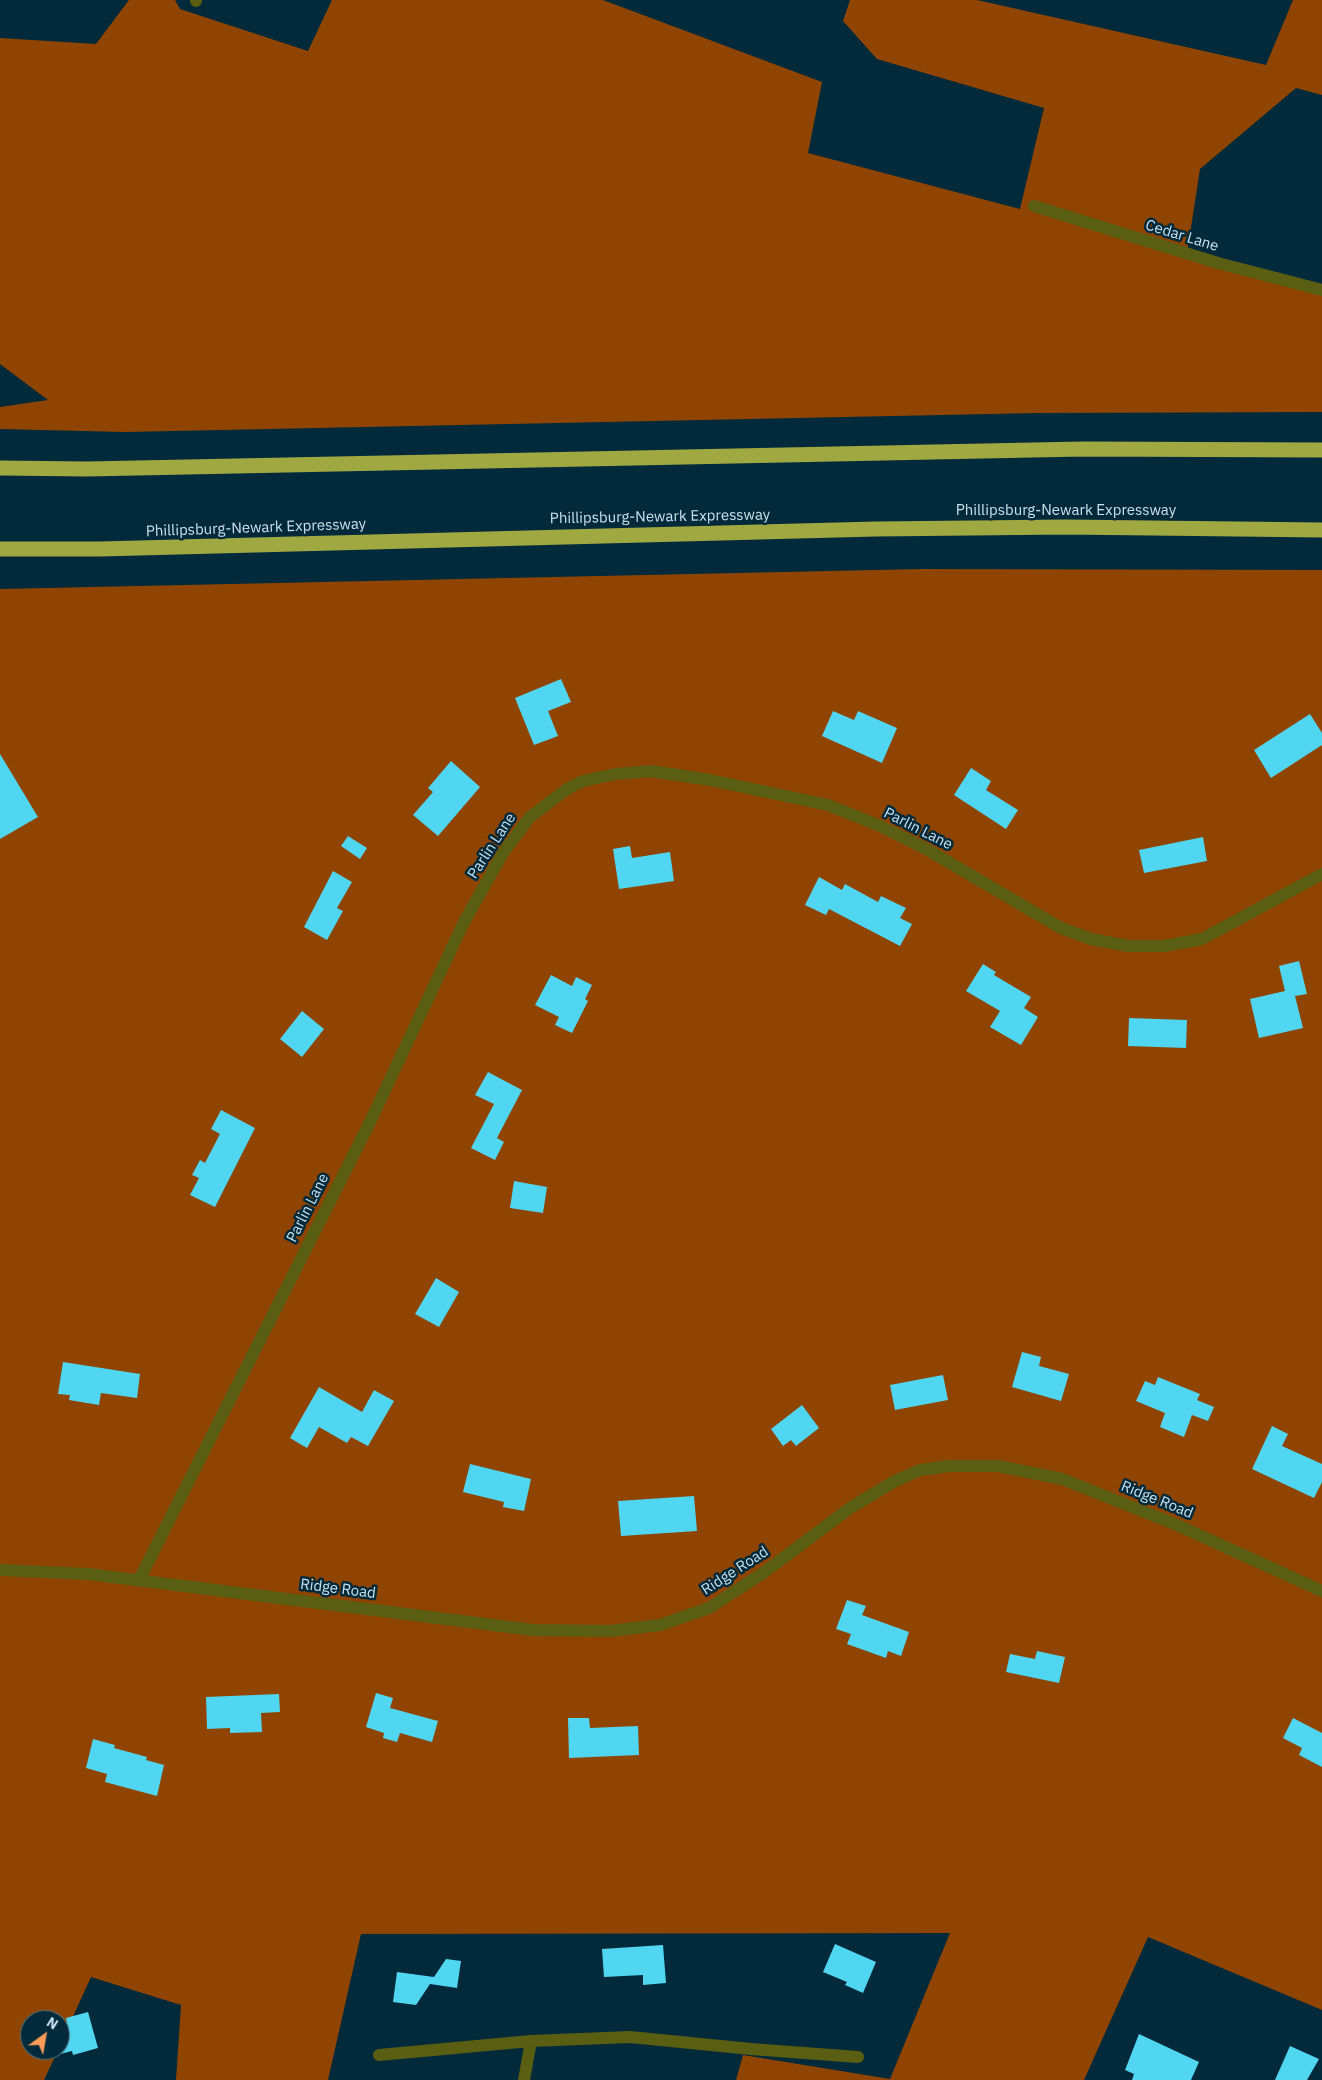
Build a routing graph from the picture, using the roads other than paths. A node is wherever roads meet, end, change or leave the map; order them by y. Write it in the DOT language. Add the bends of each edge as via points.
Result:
graph roads {
  1 [pos="1034,206"];
  2 [pos="1322,290"];
  3 [pos="1322,450"];
  4 [pos="0,468"];
  5 [pos="1322,530"];
  6 [pos="0,549"];
  7 [pos="100,549"];
  8 [pos="0,556"];
  9 [pos="1322,874"];
  10 [pos="0,1570"];
  11 [pos="139,1580"];
  12 [pos="1322,1591"];
  13 [pos="531,2041"];
  14 [pos="379,2055"];
  15 [pos="858,2057"];
  16 [pos="524,2080"];
  1 -- 2 [label="street, Cedar Lane" via="1218,263"];
  3 -- 4 [label="highway" via="1083,449 97,469"];
  5 -- 7 [label="highway, Phillipsburg-Newark Expressway" via="876,529"];
  6 -- 7 [label="highway, Phillipsburg-Newark Expressway"];
  7 -- 8 [label="highway"];
  9 -- 11 [label="street, Parlin Lane" via="1202,939 1164,946 1128,946 1091,939 1062,928 926,850 878,825 828,806 710,780 651,772 616,774 583,781 567,789 530,817 503,853 464,922 369,1124"];
  10 -- 11 [label="street, Ridge Road"];
  11 -- 12 [label="street, Ridge Road" via="533,1630 610,1631 660,1625 709,1608 763,1573 850,1508 895,1481 920,1470 949,1466 998,1466 1062,1479 1177,1525"];
  13 -- 14 [label="street"];
  13 -- 15 [label="street" via="630,2037"];
  13 -- 16 [label="street"];
}
